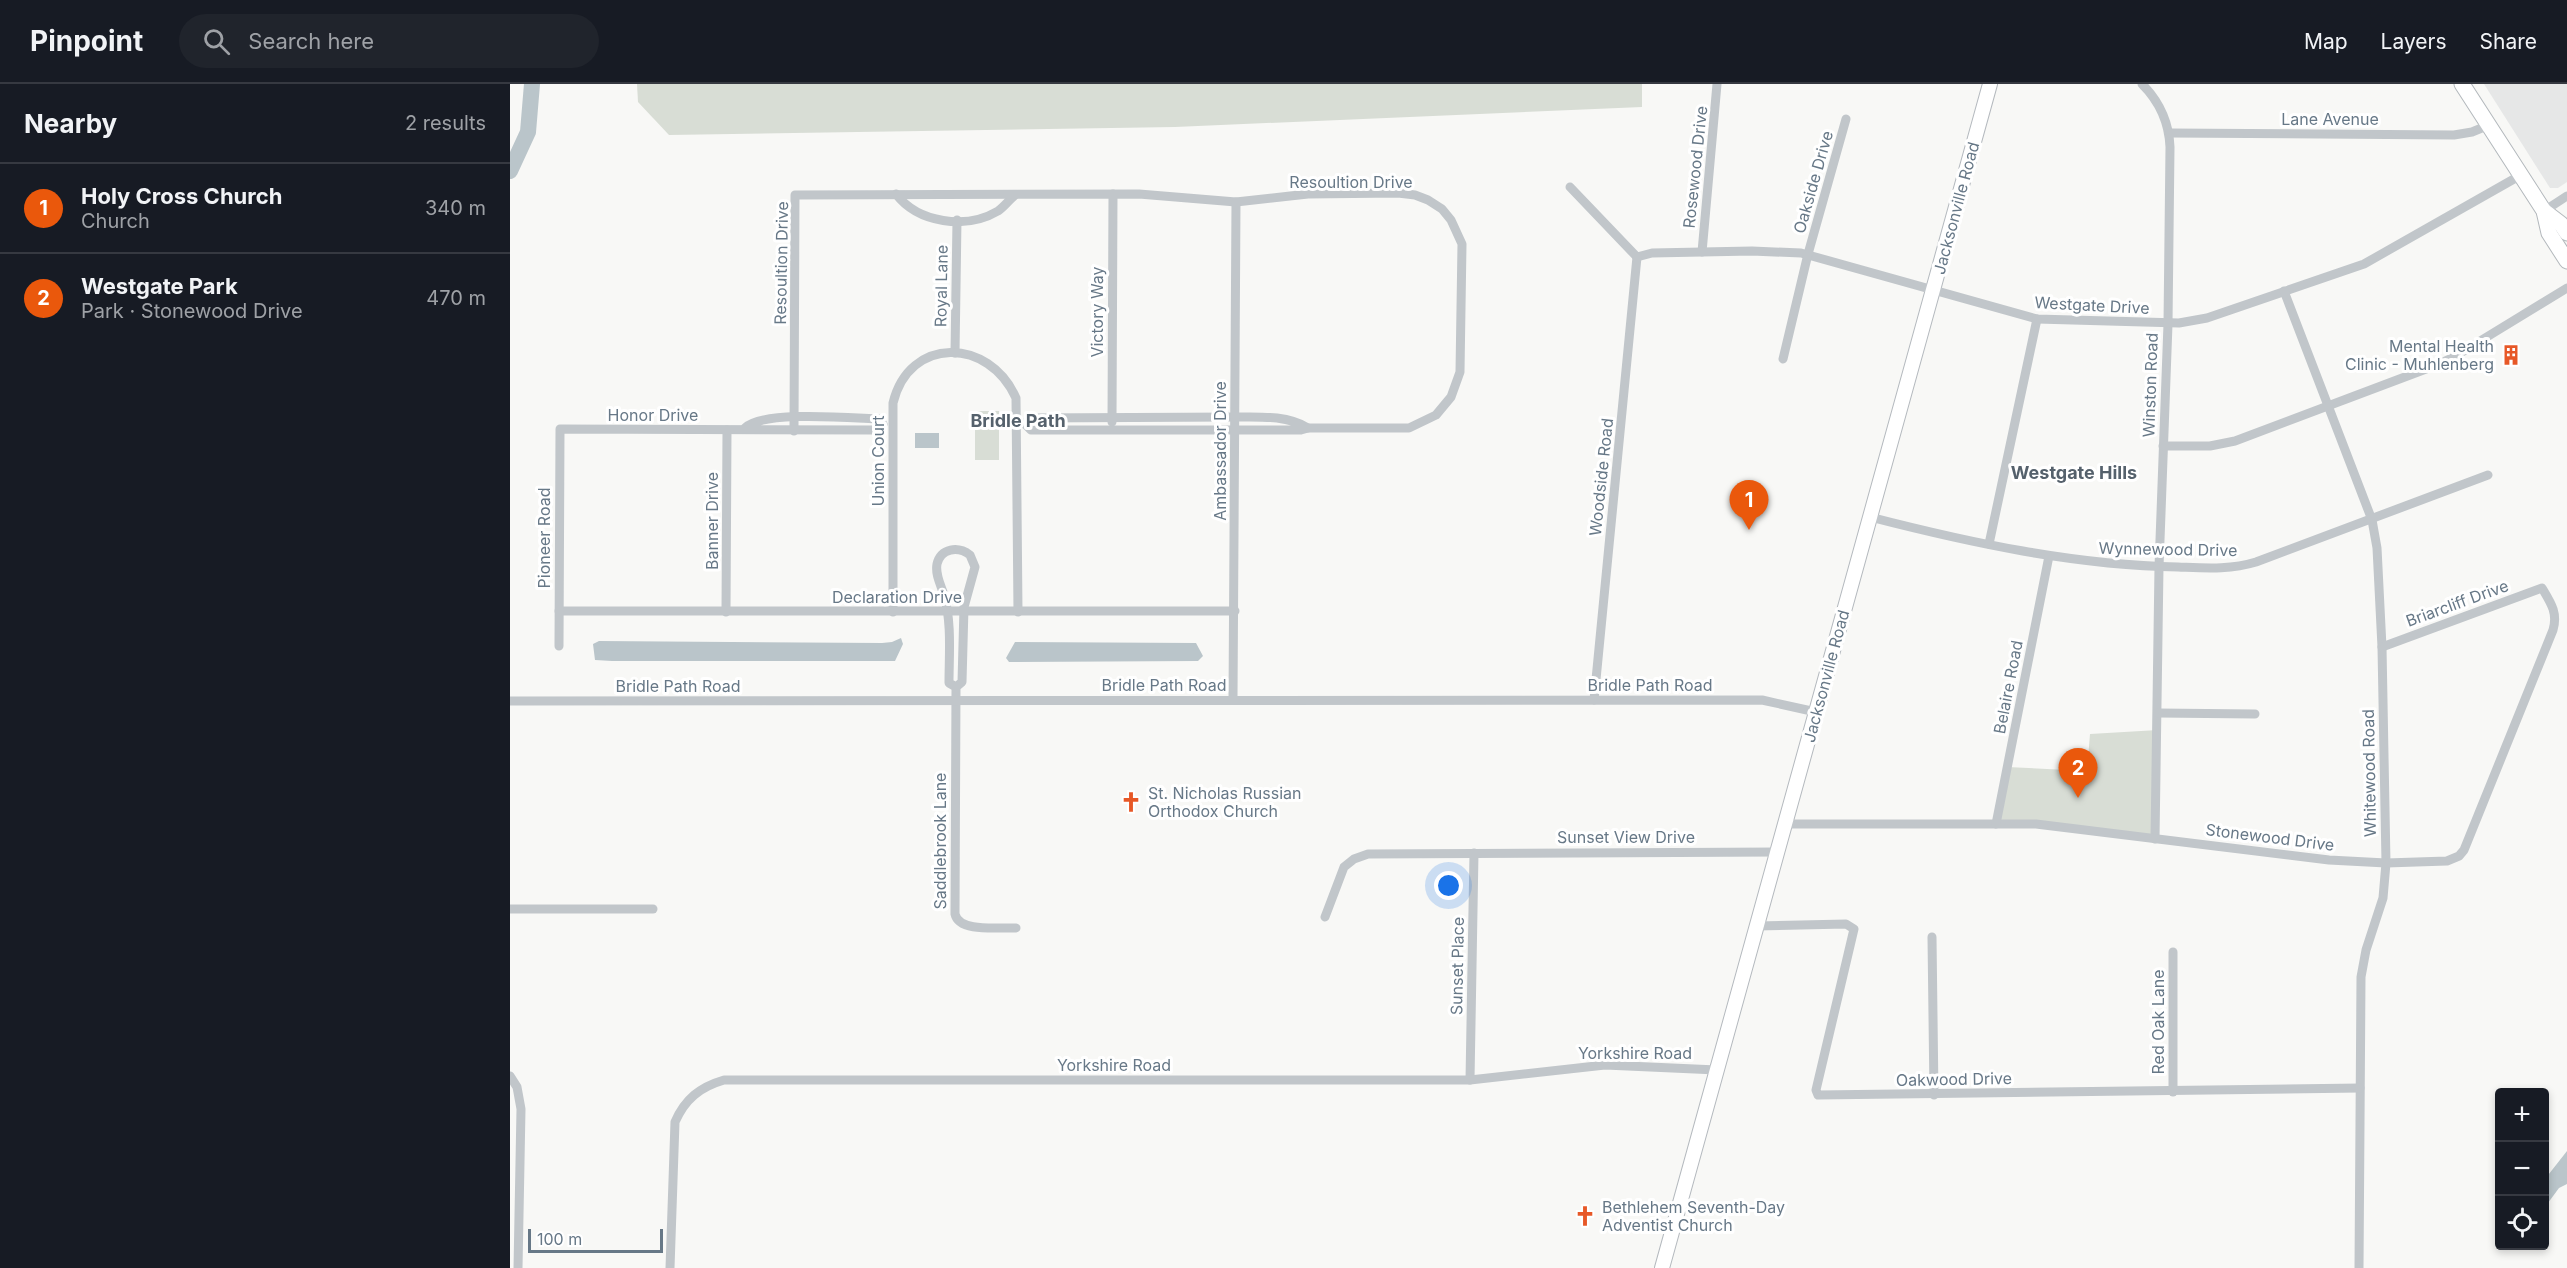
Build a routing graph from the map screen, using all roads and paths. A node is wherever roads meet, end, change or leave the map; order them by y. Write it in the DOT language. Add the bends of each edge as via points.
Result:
graph roads {
  1 [pos="1717,84"];
  2 [pos="1990,84"];
  3 [pos="2142,84"];
  4 [pos="2462,84"];
  5 [pos="1846,119"];
  6 [pos="2489,125"];
  7 [pos="2170,133"];
  8 [pos="2521,175"];
  9 [pos="1570,187"];
  10 [pos="896,194"];
  11 [pos="1113,194"];
  12 [pos="1015,195"];
  13 [pos="2567,196"];
  14 [pos="1236,202"];
  15 [pos="2544,211"];
  16 [pos="957,220"];
  17 [pos="2567,232"];
  18 [pos="1702,252"];
  19 [pos="1808,254"];
  20 [pos="1637,257"];
  21 [pos="2567,261"];
  22 [pos="2567,288"];
  23 [pos="1934,289"];
  24 [pos="2284,291"];
  25 [pos="2037,319"];
  26 [pos="2168,324"];
  27 [pos="956,353"];
  28 [pos="1783,359"];
  29 [pos="2328,406"];
  30 [pos="794,417"];
  31 [pos="1235,417"];
  32 [pos="1112,418"];
  33 [pos="888,424"];
  34 [pos="1021,424"];
  35 [pos="746,428"];
  36 [pos="1308,428"];
  37 [pos="560,429"];
  38 [pos="727,430"];
  39 [pos="1112,430"];
  40 [pos="1235,430"];
  41 [pos="794,431"];
  42 [pos="2163,446"];
  43 [pos="2488,475"];
  44 [pos="1870,517"];
  45 [pos="2372,520"];
  46 [pos="1989,543"];
  47 [pos="2049,556"];
  48 [pos="2158,567"];
  49 [pos="2542,588"];
  50 [pos="559,611"];
  51 [pos="1235,611"];
  52 [pos="726,612"];
  53 [pos="893,612"];
  54 [pos="947,612"];
  55 [pos="964,612"];
  56 [pos="1018,612"];
  57 [pos="559,646"];
  58 [pos="2382,647"];
  59 [pos="956,687"];
  60 [pos="955,700"];
  61 [pos="1233,700"];
  62 [pos="1594,700"];
  63 [pos="510,701"];
  64 [pos="1816,712"];
  65 [pos="2158,713"];
  66 [pos="2255,714"];
  67 [pos="1786,824"];
  68 [pos="1996,824"];
  69 [pos="2155,839"];
  70 [pos="1778,852"];
  71 [pos="1474,853"];
  72 [pos="2386,863"];
  73 [pos="510,909"];
  74 [pos="653,909"];
  75 [pos="1324,917"];
  76 [pos="1757,926"];
  77 [pos="1016,928"];
  78 [pos="1932,937"];
  79 [pos="2173,952"];
  80 [pos="1717,1070"];
  81 [pos="510,1076"];
  82 [pos="1470,1080"];
  83 [pos="2360,1088"];
  84 [pos="2173,1092"];
  85 [pos="1934,1095"];
  86 [pos="515,1192"];
  87 [pos="518,1268"];
  88 [pos="670,1268"];
  89 [pos="1662,1268"];
  90 [pos="2358,1268"];
  1 -- 18 [label="street, Rosewood Drive"];
  2 -- 23 [label="street, Jacksonville Road"];
  3 -- 7 [label="street, Winston Road" via="2156,102"];
  4 -- 6 [label="main road"];
  5 -- 19 [label="street, Oakside Drive"];
  6 -- 7 [label="street, Lane Avenue" via="2454,135"];
  6 -- 8 [label="main road"];
  7 -- 26 [label="street, Winston Road"];
  8 -- 15 [label="main road"];
  8 -- 24 [label="street, Westgate Drive" via="2385,254"];
  9 -- 20 [label="street"];
  10 -- 12 [label="street, Resoultion Drive"];
  10 -- 16 [label="street" via="921,215"];
  10 -- 30 [label="street, Resoultion Drive" via="795,195"];
  11 -- 12 [label="street, Resoultion Drive"];
  11 -- 14 [label="street, Resoultion Drive"];
  11 -- 32 [label="street, Victory Way"];
  12 -- 16 [label="street" via="996,212"];
  13 -- 15 [label="street"];
  14 -- 31 [label="street, Ambassador Drive"];
  14 -- 36 [label="street, Resoultion Drive" via="1308,195 1407,194 1422,197 1442,209 1461,239 1460,372 1445,406 1409,428"];
  15 -- 17 [label="main road"];
  15 -- 21 [label="main road" via="2549,233"];
  16 -- 27 [label="street, Royal Lane"];
  18 -- 19 [label="street, Westgate Drive"];
  18 -- 20 [label="street, Westgate Drive"];
  19 -- 23 [label="street, Westgate Drive"];
  19 -- 28 [label="street, Oakside Drive"];
  20 -- 62 [label="street, Woodside Road"];
  22 -- 29 [label="street" via="2451,359"];
  23 -- 25 [label="street, Westgate Drive"];
  23 -- 44 [label="street, Jacksonville Road"];
  24 -- 26 [label="street, Westgate Drive" via="2207,318"];
  24 -- 29 [label="street, Whitewood Road"];
  25 -- 26 [label="street, Westgate Drive"];
  25 -- 46 [label="street"];
  26 -- 42 [label="street, Winston Road"];
  27 -- 33 [label="street, Union Court" via="933,356 911,371 894,399"];
  27 -- 34 [label="street, Union Court" via="986,361 1002,375 1016,398"];
  29 -- 42 [label="street" via="2223,444"];
  29 -- 45 [label="street, Whitewood Road"];
  30 -- 33 [label="street, Honor Drive" via="879,418"];
  30 -- 35 [label="street, Honor Drive" via="772,418"];
  30 -- 41 [label="street, Resoultion Drive"];
  31 -- 32 [label="street, Resoultion Drive"];
  31 -- 36 [label="street, Resoultion Drive" via="1274,418"];
  31 -- 40 [label="street, Ambassador Drive"];
  32 -- 34 [label="street, Resoultion Drive" via="1030,418"];
  32 -- 39 [label="street, Victory Way"];
  33 -- 41 [label="street, Honor Drive" via="878,430"];
  33 -- 53 [label="street, Union Court"];
  34 -- 39 [label="street, Resoultion Drive" via="1031,430"];
  34 -- 56 [label="street, Union Court"];
  35 -- 38 [label="street, Honor Drive"];
  35 -- 41 [label="street, Honor Drive"];
  36 -- 40 [label="street, Resoultion Drive"];
  37 -- 38 [label="street, Honor Drive"];
  37 -- 50 [label="street, Pioneer Road"];
  38 -- 52 [label="street, Banner Drive"];
  39 -- 40 [label="street, Resoultion Drive"];
  40 -- 51 [label="street, Ambassador Drive"];
  42 -- 48 [label="street, Winston Road"];
  43 -- 45 [label="street, Wynnewood Drive"];
  44 -- 46 [label="street, Wynnewood Drive"];
  44 -- 64 [label="street, Jacksonville Road"];
  45 -- 48 [label="street, Wynnewood Drive" via="2246,565"];
  45 -- 58 [label="street, Whitewood Road"];
  46 -- 47 [label="street, Wynnewood Drive"];
  47 -- 48 [label="street, Wynnewood Drive"];
  47 -- 68 [label="street, Belaire Road"];
  48 -- 65 [label="street, Winston Road"];
  49 -- 58 [label="street, Briarcliff Drive"];
  49 -- 72 [label="street, Stonewood Drive" via="2556,615 2553,630 2464,850 2446,861"];
  50 -- 52 [label="street, Declaration Drive"];
  50 -- 57 [label="street, Pioneer Road"];
  51 -- 56 [label="street, Declaration Drive"];
  51 -- 61 [label="street, Ambassador Drive"];
  52 -- 53 [label="street, Declaration Drive"];
  53 -- 54 [label="street, Declaration Drive"];
  54 -- 55 [label="street, Declaration Drive"];
  54 -- 55 [label="street" via="937,565 945,552 958,550 970,555 975,567"];
  54 -- 59 [label="street" via="949,683"];
  55 -- 56 [label="street, Declaration Drive"];
  55 -- 59 [label="street" via="962,682"];
  58 -- 72 [label="street, Whitewood Road"];
  59 -- 60 [label="street"];
  60 -- 61 [label="street, Bridle Path Road"];
  60 -- 63 [label="street, Bridle Path Road"];
  60 -- 77 [label="street, Saddlebrook Lane" via="956,918 966,926"];
  61 -- 62 [label="street, Bridle Path Road"];
  62 -- 64 [label="street, Bridle Path Road" via="1762,700"];
  64 -- 67 [label="street, Jacksonville Road"];
  65 -- 66 [label="street"];
  65 -- 69 [label="street, Winston Road"];
  67 -- 68 [label="street, Stonewood Drive"];
  67 -- 70 [label="street, Jacksonville Road"];
  68 -- 69 [label="street, Stonewood Drive" via="2036,824"];
  69 -- 72 [label="street, Stonewood Drive"];
  70 -- 71 [label="street, Sunset View Drive"];
  70 -- 76 [label="street, Jacksonville Road"];
  71 -- 75 [label="street, Sunset View Drive" via="1378,853 1354,859 1344,867"];
  71 -- 82 [label="street, Sunset Place"];
  72 -- 83 [label="street, Whitewood Road" via="2383,898 2362,963"];
  73 -- 74 [label="street"];
  76 -- 80 [label="street, Jacksonville Road"];
  76 -- 85 [label="street, Oakwood Drive" via="1846,924 1854,929 1816,1090 1818,1095"];
  78 -- 85 [label="street"];
  79 -- 84 [label="street, Red Oak Lane"];
  80 -- 82 [label="street, Yorkshire Road" via="1605,1065"];
  80 -- 89 [label="street, Jacksonville Road"];
  81 -- 86 [label="street" via="517,1087 521,1109"];
  82 -- 88 [label="street, Yorkshire Road" via="724,1080 693,1095 675,1122"];
  83 -- 84 [label="street, Oakwood Drive"];
  83 -- 90 [label="street, Whitewood Road"];
  84 -- 85 [label="street, Oakwood Drive"];
  86 -- 87 [label="street"];
}
